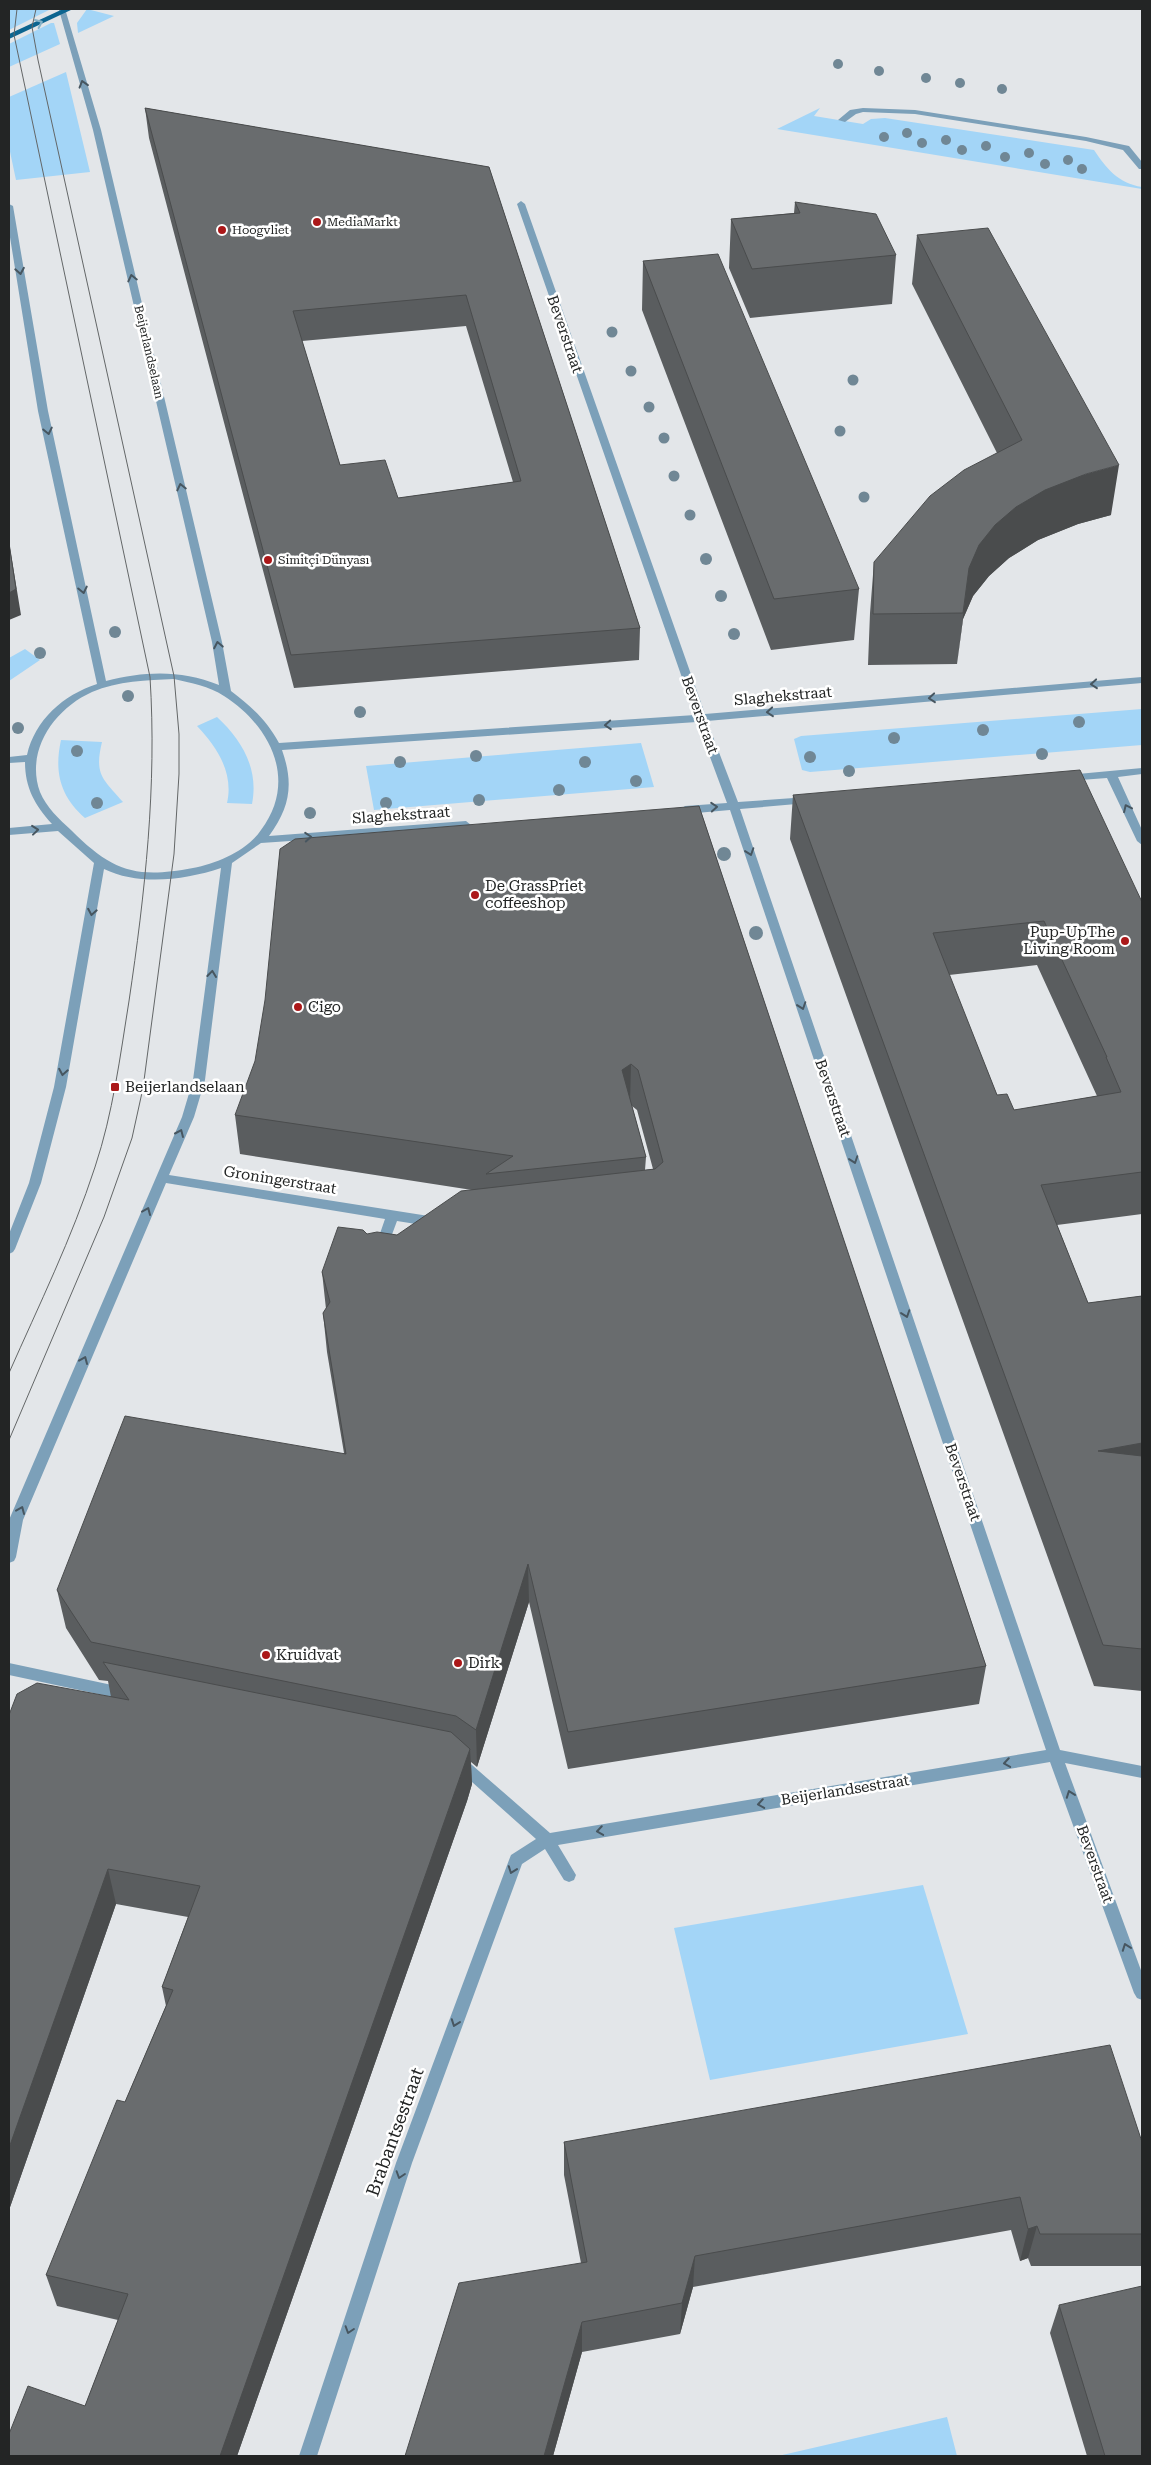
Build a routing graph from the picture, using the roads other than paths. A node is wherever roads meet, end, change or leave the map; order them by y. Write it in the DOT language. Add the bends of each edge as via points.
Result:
graph roads {
  1 [pos="65,11"];
  2 [pos="9,37"];
  3 [pos="842,120"];
  4 [pos="1142,167"];
  5 [pos="521,204"];
  6 [pos="9,206"];
  7 [pos="1142,680"];
  8 [pos="102,685"];
  9 [pos="226,693"];
  10 [pos="701,718"];
  11 [pos="276,747"];
  12 [pos="32,758"];
  13 [pos="9,760"];
  14 [pos="1142,772"];
  15 [pos="1111,774"];
  16 [pos="1053,779"];
  17 [pos="821,798"];
  18 [pos="734,806"];
  19 [pos="675,810"];
  20 [pos="476,824"];
  21 [pos="61,827"];
  22 [pos="9,832"];
  23 [pos="259,840"];
  24 [pos="1142,841"];
  25 [pos="227,862"];
  26 [pos="99,864"];
  27 [pos="161,1178"];
  28 [pos="393,1215"];
  29 [pos="452,1225"];
  30 [pos="9,1249"];
  31 [pos="377,1260"];
  32 [pos="9,1557"];
  33 [pos="9,1669"];
  34 [pos="142,1698"];
  35 [pos="1055,1755"];
  36 [pos="449,1759"];
  37 [pos="1142,1772"];
  38 [pos="548,1840"];
  39 [pos="569,1875"];
  40 [pos="1142,1993"];
  41 [pos="308,2456"];
  2 -- 1 [label="main road, one-way"];
  9 -- 1 [label="street, Beijerlandselaan, one-way" via="217,642 97,130"];
  3 -- 4 [label="street" via="863,110 915,112 1126,148"];
  5 -- 10 [label="street, Beverstraat"];
  6 -- 8 [label="street, one-way" via="43,411"];
  7 -- 10 [label="street, Slaghekstraat, one-way"];
  8 -- 9 [label="street" via="127,679 174,676"];
  8 -- 12 [label="street" via="77,696 52,717 39,735"];
  9 -- 11 [label="street" via="264,726"];
  10 -- 11 [label="street, Slaghekstraat, one-way"];
  10 -- 18 [label="street, Beverstraat"];
  11 -- 23 [label="street" via="283,766 284,796 271,826"];
  12 -- 13 [label="street"];
  12 -- 21 [label="street" via="30,770 34,792"];
  14 -- 15 [label="street"];
  15 -- 16 [label="street"];
  24 -- 15 [label="street, one-way"];
  17 -- 18 [label="street"];
  19 -- 18 [label="street, one-way"];
  18 -- 35 [label="street, Beverstraat, one-way"];
  23 -- 20 [label="street, Slaghekstraat, one-way"];
  22 -- 21 [label="street, one-way"];
  21 -- 26 [label="street"];
  23 -- 25 [label="street"];
  25 -- 26 [label="street" via="193,872 147,875 122,873"];
  27 -- 25 [label="street, one-way" via="188,1116 199,1080"];
  26 -- 30 [label="street, one-way" via="60,1086 35,1182"];
  27 -- 28 [label="street, Groningerstraat"];
  32 -- 27 [label="street, one-way" via="16,1520"];
  28 -- 29 [label="street, Groningerstraat"];
  28 -- 31 [label="street"];
  33 -- 34 [label="street"];
  35 -- 37 [label="street, Beijerlandsestraat"];
  35 -- 38 [label="street, Beijerlandsestraat, one-way"];
  40 -- 35 [label="street, Beverstraat, one-way"];
  36 -- 38 [label="street" via="458,1761"];
  38 -- 39 [label="street"];
  38 -- 41 [label="street, Brabantsestraat, one-way" via="516,1860 404,2162"];
}
